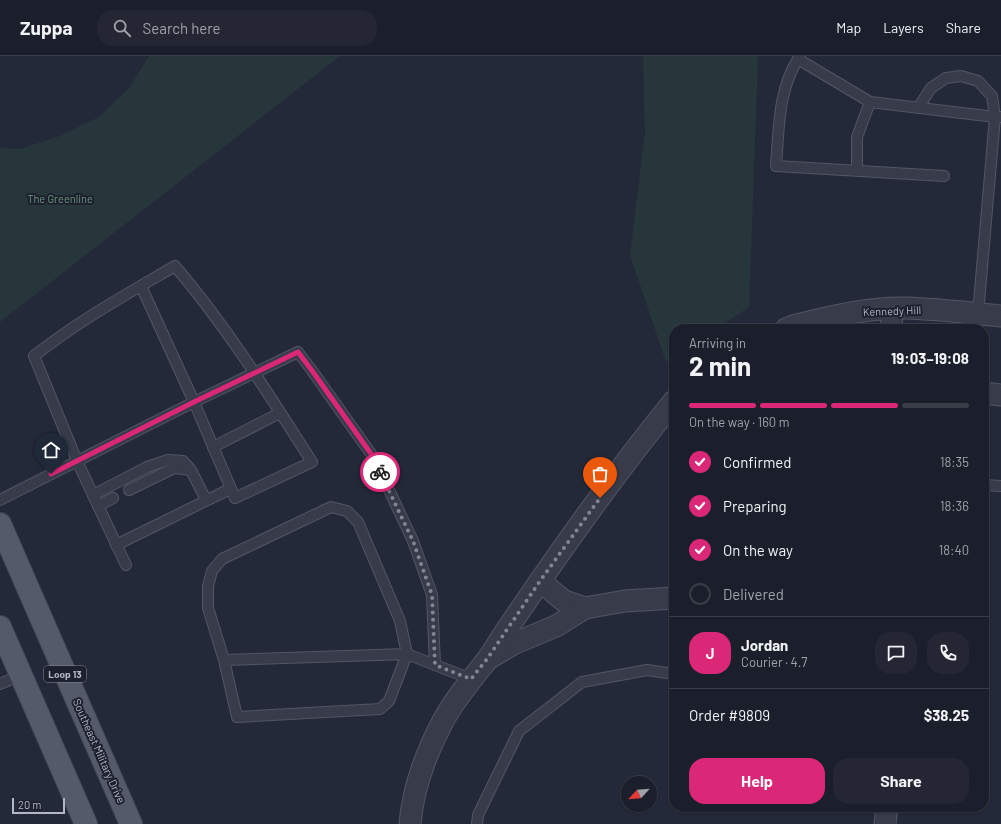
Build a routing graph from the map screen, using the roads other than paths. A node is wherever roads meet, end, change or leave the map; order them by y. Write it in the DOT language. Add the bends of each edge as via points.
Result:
graph roads {
  1 [pos="799,58"];
  2 [pos="870,102"];
  3 [pos="918,108"];
  4 [pos="998,117"];
  5 [pos="857,170"];
  6 [pos="944,176"];
  7 [pos="141,286"];
  8 [pos="891,308"];
  9 [pos="978,314"];
  10 [pos="1001,316"];
  11 [pos="802,324"];
  12 [pos="892,324"];
  13 [pos="255,374"];
  14 [pos="989,394"];
  15 [pos="1001,395"];
  16 [pos="194,402"];
  17 [pos="669,406"];
  18 [pos="280,413"];
  19 [pos="213,447"];
  20 [pos="77,461"];
  21 [pos="191,470"];
  22 [pos="989,485"];
  23 [pos="1001,486"];
  24 [pos="230,488"];
  25 [pos="129,490"];
  26 [pos="93,495"];
  27 [pos="113,498"];
  28 [pos="0,500"];
  29 [pos="206,500"];
  30 [pos="98,506"];
  31 [pos="0,524"];
  32 [pos="116,545"];
  33 [pos="126,565"];
  34 [pos="540,581"];
  35 [pos="669,598"];
  36 [pos="585,608"];
  37 [pos="0,626"];
  38 [pos="407,654"];
  39 [pos="487,659"];
  40 [pos="224,660"];
  41 [pos="435,665"];
  42 [pos="669,673"];
  43 [pos="21,675"];
  44 [pos="471,679"];
  45 [pos="0,684"];
  46 [pos="886,812"];
  47 [pos="86,824"];
  48 [pos="131,824"];
  49 [pos="410,824"];
  50 [pos="477,824"];
  51 [pos="885,824"];
  1 -- 2 [label="lane"];
  1 -- 5 [label="lane" via="786,83 780,110 776,166"];
  2 -- 3 [label="lane"];
  2 -- 5 [label="lane" via="857,137"];
  3 -- 4 [label="lane"];
  3 -- 4 [label="lane" via="931,88 946,78 961,76 978,81 992,96"];
  4 -- 9 [label="lane"];
  5 -- 6 [label="lane"];
  7 -- 13 [label="lane" via="176,266"];
  7 -- 16 [label="lane"];
  7 -- 20 [label="lane" via="110,303 52,341 34,356"];
  8 -- 9 [label="street, Kennedy Hill"];
  8 -- 11 [label="street, Kennedy Hill" via="858,311"];
  8 -- 12 [label="street"];
  9 -- 10 [label="street, Kennedy Hill"];
  13 -- 16 [label="lane"];
  13 -- 18 [label="lane"];
  13 -- 41 [label="lane" via="298,352 374,458 413,541 432,595"];
  14 -- 15 [label="street"];
  16 -- 19 [label="lane"];
  16 -- 20 [label="lane"];
  17 -- 34 [label="street" via="633,451"];
  18 -- 19 [label="lane"];
  18 -- 24 [label="lane" via="312,462 235,498"];
  19 -- 24 [label="lane"];
  20 -- 26 [label="lane"];
  20 -- 28 [label="lane"];
  21 -- 25 [label="lane" via="174,468"];
  21 -- 26 [label="lane" via="183,461 168,460 147,467"];
  21 -- 29 [label="lane"];
  22 -- 23 [label="lane"];
  24 -- 29 [label="lane"];
  26 -- 30 [label="lane"];
  27 -- 30 [label="lane"];
  29 -- 32 [label="lane"];
  30 -- 32 [label="lane"];
  31 -- 48 [label="main road, Southeast Military Drive / Loop 13"];
  32 -- 33 [label="lane"];
  34 -- 36 [label="street" via="564,600"];
  34 -- 39 [label="street"];
  35 -- 36 [label="street" via="625,601"];
  36 -- 39 [label="street" via="556,626 513,644"];
  37 -- 43 [label="main road"];
  38 -- 40 [label="lane"];
  38 -- 40 [label="lane" via="389,701 380,709 237,717"];
  38 -- 40 [label="lane" via="400,621 358,522 347,511 331,507 222,559 212,571 208,586 208,608"];
  38 -- 41 [label="lane"];
  39 -- 44 [label="street"];
  41 -- 44 [label="lane"];
  42 -- 50 [label="lane" via="647,670 582,682 518,731 478,815"];
  43 -- 45 [label="lane"];
  43 -- 47 [label="main road"];
  44 -- 49 [label="street" via="444,720 432,744 416,789"];
  46 -- 51 [label="street"];
}
